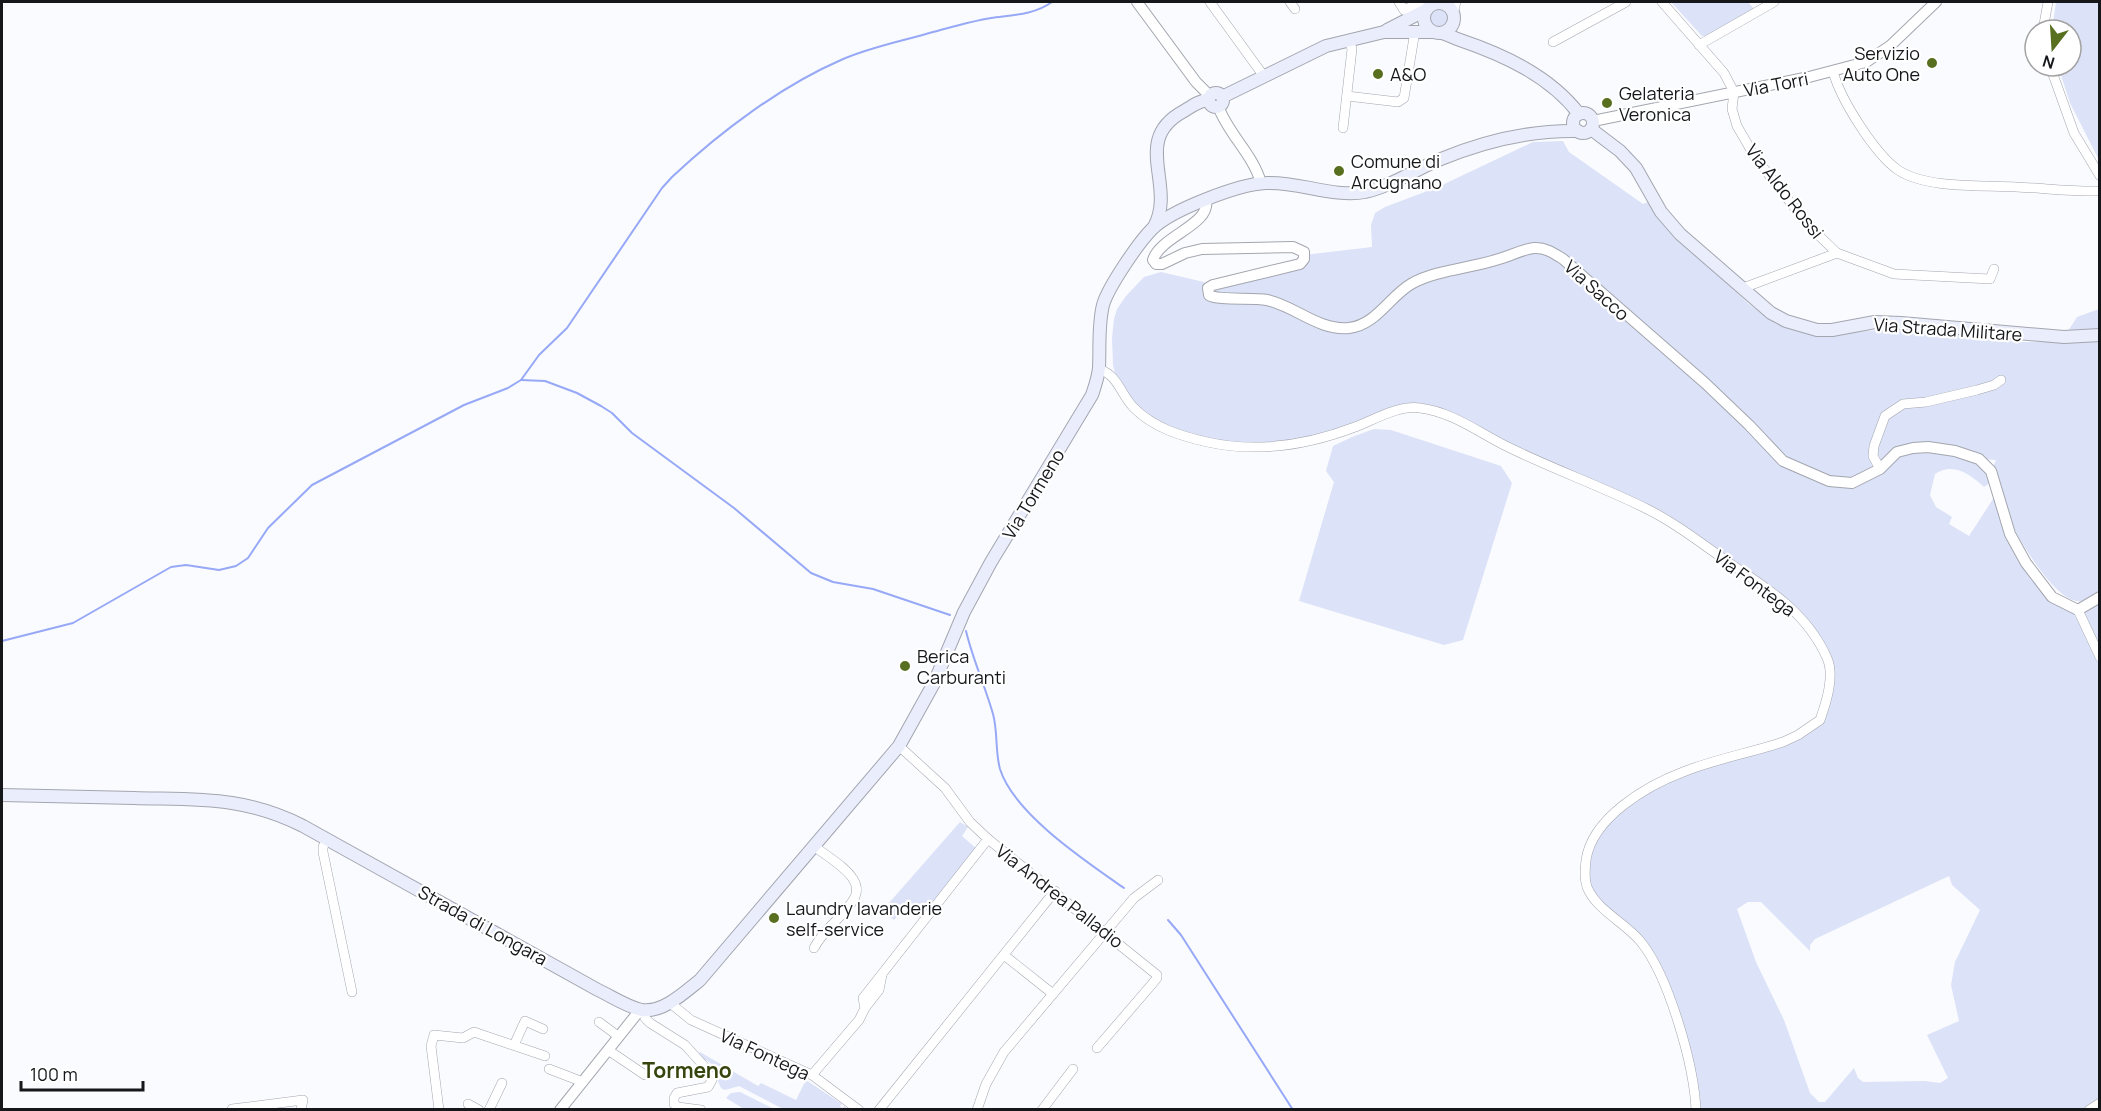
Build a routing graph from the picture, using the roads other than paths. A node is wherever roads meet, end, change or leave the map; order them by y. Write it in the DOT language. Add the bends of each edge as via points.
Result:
graph roads {
  1 [pos="1137,2"];
  2 [pos="1210,2"];
  3 [pos="1398,2"];
  4 [pos="1440,2"];
  5 [pos="1626,2"];
  6 [pos="1662,2"];
  7 [pos="1774,2"];
  8 [pos="1936,2"];
  9 [pos="2048,2"];
  10 [pos="1423,6"];
  11 [pos="1454,11"];
  12 [pos="2045,18"];
  13 [pos="1415,31"];
  14 [pos="1384,32"];
  15 [pos="1437,33"];
  16 [pos="1349,40"];
  17 [pos="1468,42"];
  18 [pos="1553,42"];
  19 [pos="1700,45"];
  20 [pos="1833,71"];
  21 [pos="1263,75"];
  22 [pos="2054,78"];
  23 [pos="1734,92"];
  24 [pos="1347,96"];
  25 [pos="1215,100"];
  26 [pos="1579,114"];
  27 [pos="1592,125"];
  28 [pos="1343,128"];
  29 [pos="1578,131"];
  30 [pos="2100,176"];
  31 [pos="1262,183"];
  32 [pos="2100,191"];
  33 [pos="1206,200"];
  34 [pos="1161,205"];
  35 [pos="1171,217"];
  36 [pos="1153,228"];
  37 [pos="1837,253"];
  38 [pos="1994,269"];
  39 [pos="1743,288"];
  40 [pos="2100,335"];
  41 [pos="1099,369"];
  42 [pos="2001,380"];
  43 [pos="1880,470"];
  44 [pos="2100,597"];
  45 [pos="2078,610"];
  46 [pos="2100,657"];
  47 [pos="899,746"];
  48 [pos="2,795"];
  49 [pos="327,839"];
  50 [pos="988,839"];
  51 [pos="814,846"];
  52 [pos="1158,880"];
  53 [pos="1055,891"];
  54 [pos="1105,931"];
  55 [pos="814,948"];
  56 [pos="1004,955"];
  57 [pos="352,992"];
  58 [pos="1053,994"];
  59 [pos="669,1002"];
  60 [pos="642,1010"];
  61 [pos="599,1022"];
  62 [pos="543,1029"];
  63 [pos="618,1036"];
  64 [pos="514,1045"];
  65 [pos="1097,1048"];
  66 [pos="608,1050"];
  67 [pos="545,1056"];
  68 [pos="549,1069"];
  69 [pos="1073,1069"];
  70 [pos="645,1075"];
  71 [pos="812,1075"];
  72 [pos="583,1082"];
  73 [pos="502,1083"];
  74 [pos="2100,1102"];
  75 [pos="468,1104"];
  76 [pos="493,1108"];
  77 [pos="232,1109"];
  78 [pos="301,1110"];
  79 [pos="439,1110"];
  80 [pos="478,1110"];
  81 [pos="560,1110"];
  82 [pos="701,1110"];
  83 [pos="859,1110"];
  84 [pos="879,1110"];
  85 [pos="977,1110"];
  86 [pos="1042,1110"];
  87 [pos="1696,1110"];
  88 [pos="2089,1110"];
  1 -- 25 [label="street" via="1196,82"];
  2 -- 21 [label="street"];
  3 -- 10 [label="street" via="1404,10"];
  4 -- 10 [label="main road"];
  4 -- 11 [label="main road"];
  5 -- 18 [label="street"];
  6 -- 19 [label="street"];
  7 -- 19 [label="street"];
  8 -- 20 [label="street, Via Torri" via="1878,56"];
  9 -- 12 [label="street"];
  10 -- 14 [label="main road"];
  10 -- 15 [label="main road" via="1426,27"];
  11 -- 15 [label="main road" via="1452,26"];
  11 -- 17 [label="main road" via="1458,30"];
  13 -- 14 [label="main road"];
  13 -- 15 [label="main road"];
  13 -- 24 [label="street" via="1404,98 1398,102"];
  14 -- 16 [label="main road"];
  15 -- 17 [label="main road"];
  16 -- 21 [label="main road" via="1326,46"];
  16 -- 24 [label="street" via="1352,49"];
  17 -- 26 [label="main road" via="1533,73"];
  19 -- 23 [label="street" via="1724,73"];
  20 -- 23 [label="street, Via Torri"];
  20 -- 32 [label="street" via="1841,95 1880,154 1899,171 1944,184"];
  21 -- 25 [label="main road"];
  22 -- 30 [label="street" via="2074,133"];
  23 -- 27 [label="street, Via Torri"];
  23 -- 37 [label="street, Via Aldo Rossi" via="1732,110 1737,126 1755,158 1808,225"];
  24 -- 28 [label="street"];
  25 -- 31 [label="street"];
  25 -- 34 [label="main road" via="1202,100 1172,117 1162,128 1157,145"];
  26 -- 27 [label="main road" via="1588,114"];
  26 -- 29 [label="main road" via="1573,123"];
  27 -- 29 [label="main road" via="1586,132"];
  27 -- 39 [label="main road, Via Strada Militare" via="1636,168 1674,229"];
  29 -- 31 [label="main road" via="1533,132 1499,139 1358,193"];
  31 -- 33 [label="main road, Via Tormeno"];
  33 -- 35 [label="main road, Via Tormeno"];
  33 -- 43 [label="street, Via Sacco" via="1203,215 1155,254 1156,264 1202,249 1293,247 1304,252 1300,264 1213,285 1208,288 1211,297 1271,301 1328,326 1351,328 1371,320 1399,293 1425,278 1542,249 1563,259 1705,383 1783,462 1829,481 1852,483"];
  34 -- 35 [label="main road"];
  34 -- 36 [label="main road"];
  35 -- 36 [label="main road, Via Tormeno"];
  36 -- 41 [label="main road, Via Tormeno" via="1106,296 1100,320"];
  37 -- 38 [label="street, Via Aldo Rossi" via="1894,274 1990,279"];
  37 -- 39 [label="street, Via Aldo Rossi"];
  39 -- 40 [label="main road, Via Strada Militare" via="1771,313 1817,330 1875,322 2064,338"];
  41 -- 47 [label="main road, Via Tormeno" via="1085,409 991,562 964,612 934,683"];
  41 -- 87 [label="street, Via Fontega" via="1111,374 1125,398 1153,423 1209,443 1233,446 1299,444 1400,410 1417,407 1437,411 1682,529 1771,591 1813,632 1828,660 1829,682 1820,720 1783,742 1680,772 1643,792 1606,819 1587,850 1587,886 1602,908 1642,943 1659,972 1677,1019"];
  42 -- 43 [label="street" via="1977,390 1903,404 1885,416 1873,456"];
  43 -- 45 [label="street, Via Sacco" via="1897,452 1913,448 1955,451 1978,459 1991,471 2010,534 2026,563 2052,597"];
  44 -- 45 [label="street"];
  45 -- 46 [label="street"];
  47 -- 50 [label="street, Via Andrea Palladio" via="945,788"];
  47 -- 51 [label="main road, Via Tormeno"];
  48 -- 49 [label="main road, Strada di Longara" via="230,802 279,814"];
  49 -- 57 [label="street" via="323,852"];
  49 -- 60 [label="main road, Strada di Longara" via="598,990"];
  50 -- 53 [label="street, Via Andrea Palladio"];
  50 -- 71 [label="street" via="883,970 879,990 859,1020"];
  51 -- 55 [label="street" via="852,877 857,886 852,902"];
  51 -- 59 [label="main road, Via Tormeno" via="700,980"];
  52 -- 54 [label="street" via="1134,898"];
  53 -- 54 [label="street, Via Andrea Palladio"];
  53 -- 56 [label="street"];
  54 -- 58 [label="street"];
  54 -- 65 [label="street, Via Andrea Palladio" via="1157,978"];
  56 -- 58 [label="street"];
  56 -- 84 [label="street"];
  58 -- 85 [label="street" via="1004,1052"];
  59 -- 60 [label="main road, Via Tormeno"];
  59 -- 71 [label="street, Via Fontega" via="691,1020"];
  60 -- 63 [label="street"];
  60 -- 82 [label="street" via="650,1023 685,1045 704,1066 711,1084 677,1093 673,1101 678,1107"];
  61 -- 63 [label="street"];
  62 -- 64 [label="street" via="525,1021"];
  63 -- 66 [label="street"];
  64 -- 67 [label="street"];
  64 -- 79 [label="street" via="474,1032 463,1038 434,1035 431,1046"];
  66 -- 70 [label="street"];
  66 -- 72 [label="street"];
  68 -- 72 [label="street"];
  69 -- 86 [label="street"];
  71 -- 83 [label="street, Via Fontega"];
  72 -- 81 [label="street"];
  73 -- 76 [label="street"];
  74 -- 88 [label="street"];
  75 -- 80 [label="street"];
  77 -- 78 [label="street" via="303,1100"];
}
